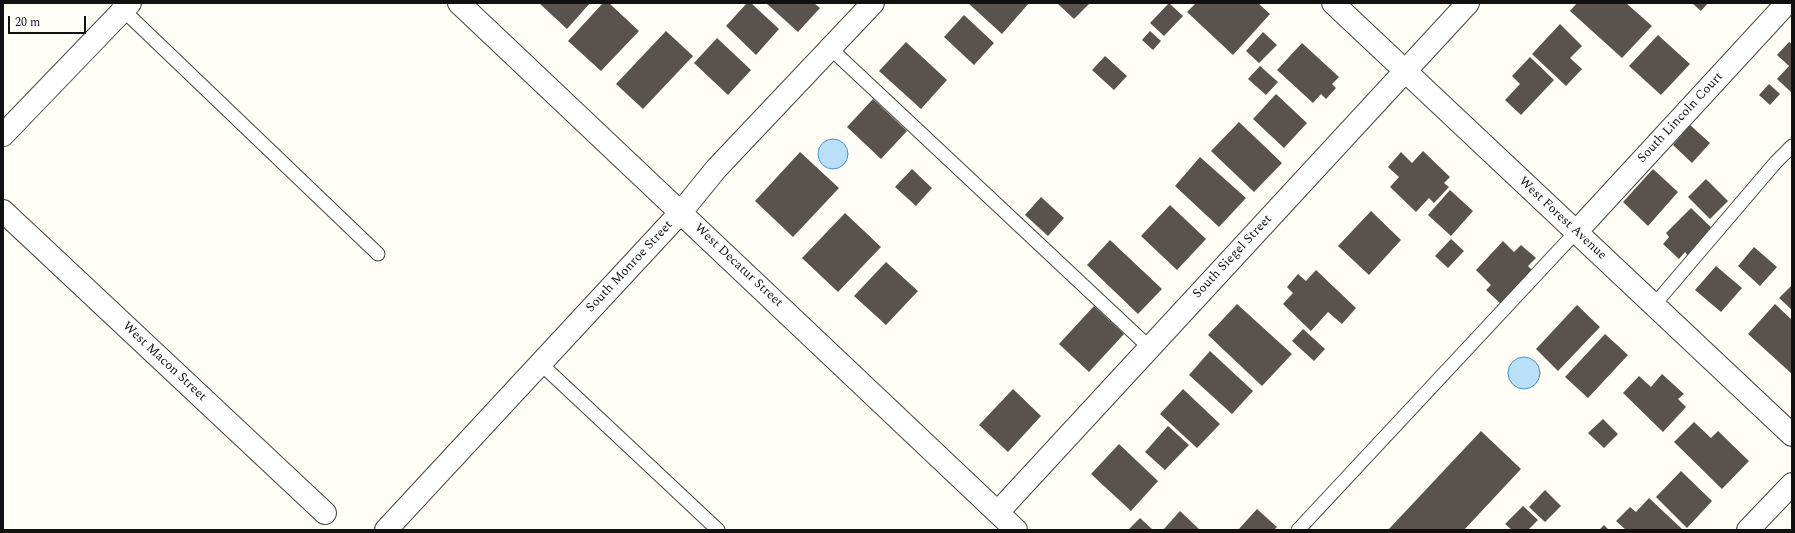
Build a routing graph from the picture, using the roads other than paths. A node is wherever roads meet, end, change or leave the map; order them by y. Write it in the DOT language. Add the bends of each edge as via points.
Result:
graph roads {
  1 [pos="459,3"];
  2 [pos="873,3"];
  3 [pos="1333,3"];
  4 [pos="1468,3"];
  5 [pos="1787,3"];
  6 [pos="123,5"];
  7 [pos="830,48"];
  8 [pos="1404,71"];
  9 [pos="3,135"];
  10 [pos="1792,146"];
  11 [pos="3,211"];
  12 [pos="681,212"];
  13 [pos="1576,232"];
  14 [pos="378,254"];
  15 [pos="1654,305"];
  16 [pos="1150,348"];
  17 [pos="541,364"];
  18 [pos="1792,434"];
  19 [pos="1792,484"];
  20 [pos="998,512"];
  21 [pos="325,513"];
  22 [pos="386,530"];
  23 [pos="718,530"];
  24 [pos="1016,530"];
  25 [pos="1298,530"];
  26 [pos="1748,530"];
  1 -- 12 [label="street, West Decatur Street"];
  2 -- 7 [label="street, South Monroe Street"];
  3 -- 8 [label="street, West Forest Avenue"];
  4 -- 8 [label="street, South Siegel Street"];
  5 -- 13 [label="street, South Lincoln Court"];
  6 -- 9 [label="street"];
  6 -- 14 [label="lane"];
  7 -- 12 [label="street, South Monroe Street" via="716,169"];
  7 -- 16 [label="lane"];
  8 -- 13 [label="street, West Forest Avenue"];
  8 -- 16 [label="street, South Siegel Street"];
  10 -- 15 [label="lane"];
  11 -- 21 [label="street, West Macon Street"];
  12 -- 17 [label="street, South Monroe Street"];
  12 -- 20 [label="street, West Decatur Street"];
  13 -- 15 [label="street, West Forest Avenue"];
  13 -- 25 [label="lane"];
  15 -- 18 [label="street, West Forest Avenue"];
  16 -- 20 [label="street, South Siegel Street"];
  17 -- 22 [label="street, South Monroe Street"];
  17 -- 23 [label="lane"];
  19 -- 26 [label="street"];
  20 -- 24 [label="street, West Decatur Street"];
}
